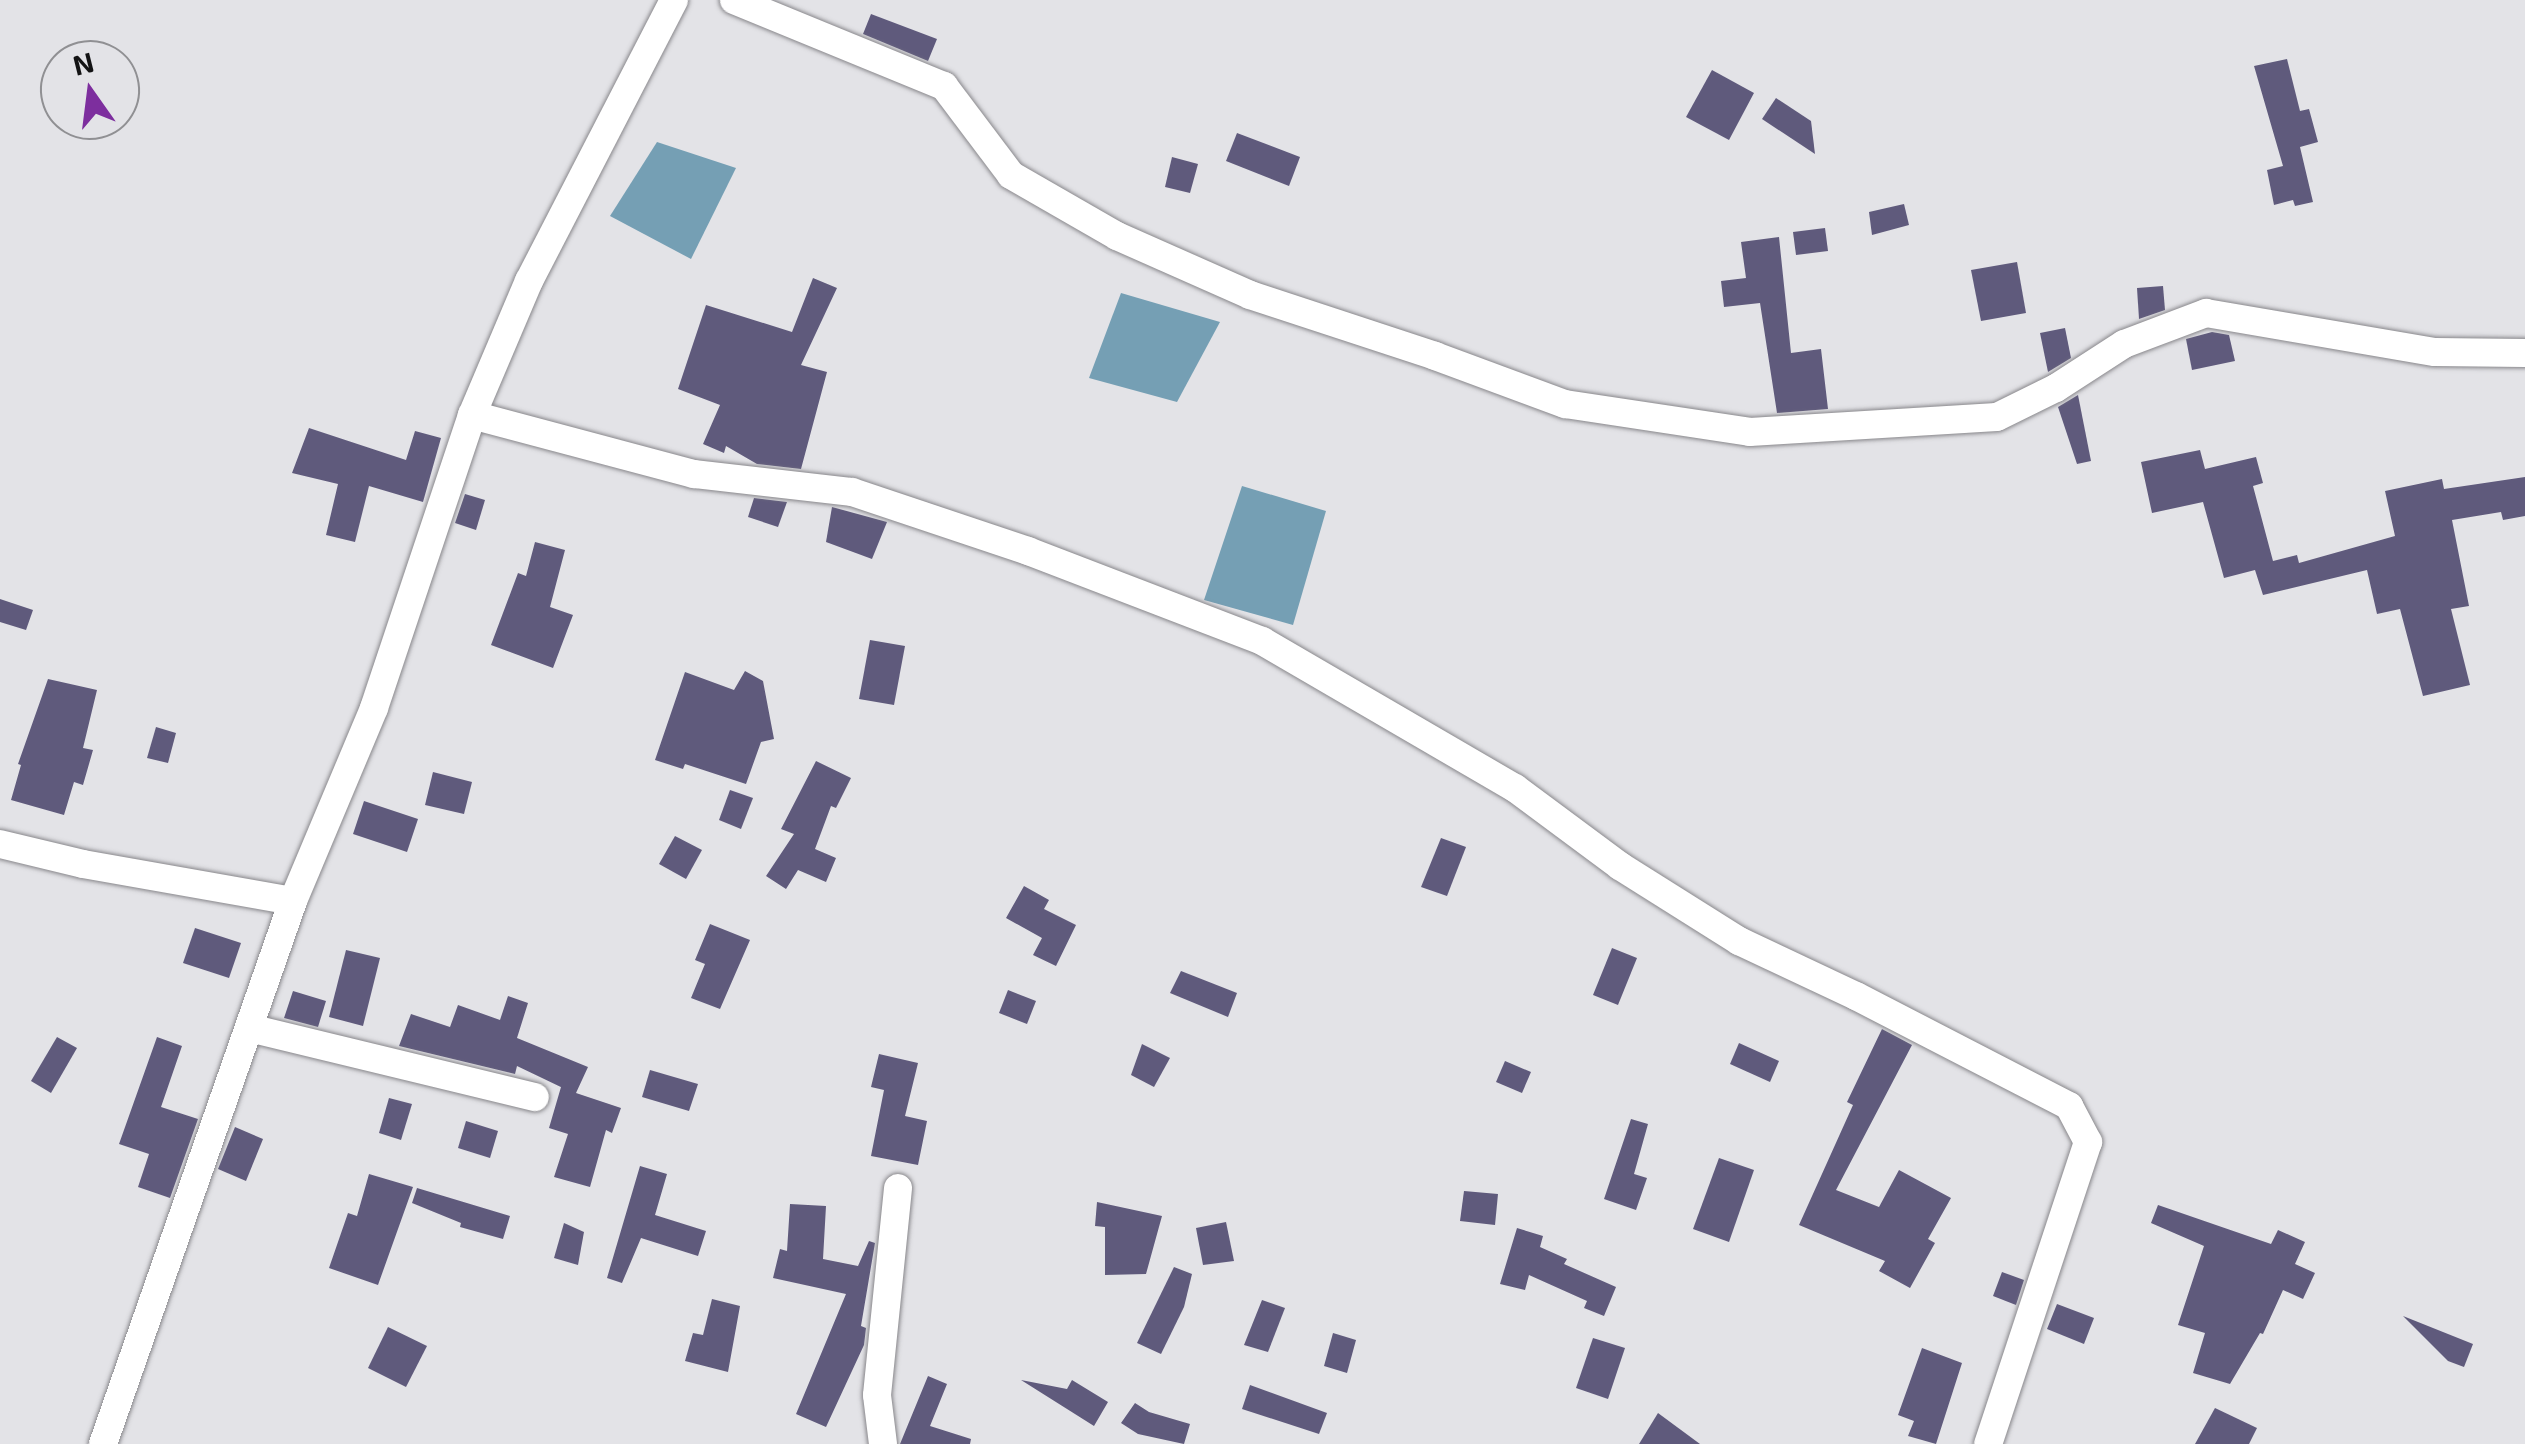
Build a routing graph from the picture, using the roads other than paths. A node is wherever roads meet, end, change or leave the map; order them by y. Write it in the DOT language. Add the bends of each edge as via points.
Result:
graph roads {
  1 [pos="674,0"];
  2 [pos="734,0"];
  3 [pos="2525,353"];
  4 [pos="472,415"];
  5 [pos="0,844"];
  6 [pos="294,900"];
  7 [pos="249,1028"];
  8 [pos="534,1097"];
  9 [pos="898,1188"];
  10 [pos="103,1444"];
  11 [pos="883,1444"];
  12 [pos="1988,1444"];
  1 -- 4 [label="street" via="528,281"];
  2 -- 3 [label="street" via="944,86 1011,175 1117,236 1250,296 1565,404 1750,432 1996,417 2124,344 2206,313 2435,352"];
  4 -- 6 [label="street" via="374,708"];
  4 -- 12 [label="street" via="694,474 852,492 1028,551 1262,642 1515,788 1620,866 1739,941 2069,1106 2088,1142"];
  5 -- 6 [label="street"];
  6 -- 7 [label="street"];
  7 -- 8 [label="street"];
  7 -- 10 [label="street"];
  9 -- 11 [label="street" via="877,1396"];
}
